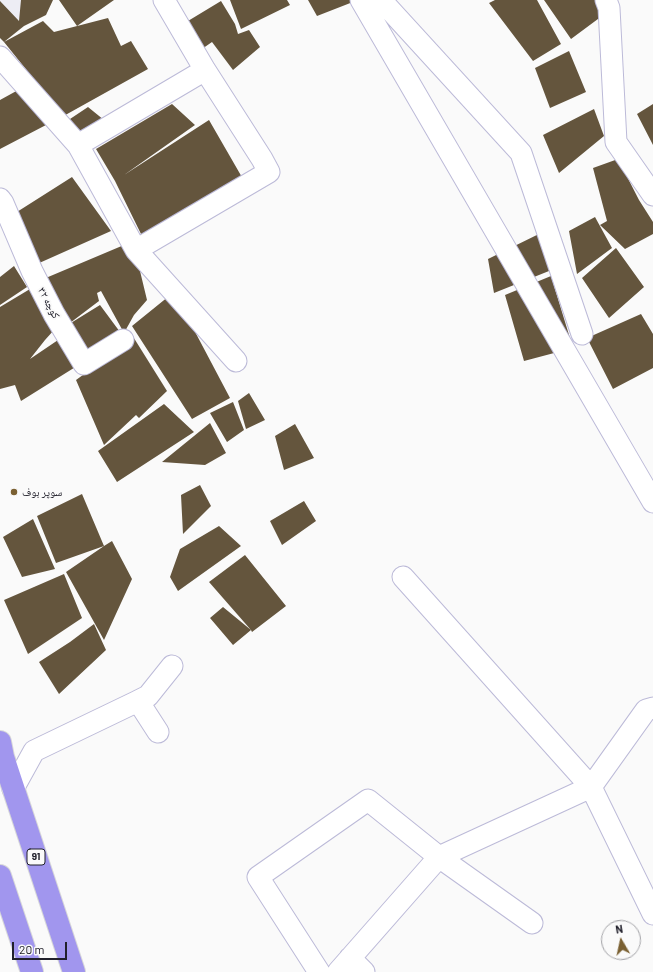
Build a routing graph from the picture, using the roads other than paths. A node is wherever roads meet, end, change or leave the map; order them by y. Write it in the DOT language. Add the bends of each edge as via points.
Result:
graph roads {
  1 [pos="164,0"];
  2 [pos="361,0"];
  3 [pos="381,0"];
  4 [pos="606,0"];
  5 [pos="0,57"];
  6 [pos="205,70"];
  7 [pos="78,145"];
  8 [pos="653,195"];
  9 [pos="0,198"];
  10 [pos="136,250"];
  11 [pos="582,334"];
  12 [pos="123,340"];
  13 [pos="236,361"];
  14 [pos="653,502"];
  15 [pos="403,578"];
  16 [pos="172,666"];
  17 [pos="138,700"];
  18 [pos="653,708"];
  19 [pos="158,732"];
  20 [pos="0,742"];
  21 [pos="592,787"];
  22 [pos="13,789"];
  23 [pos="439,857"];
  24 [pos="0,876"];
  25 [pos="4,900"];
  26 [pos="653,914"];
  27 [pos="532,923"];
  28 [pos="350,967"];
  29 [pos="32,972"];
  30 [pos="74,972"];
  31 [pos="319,972"];
  1 -- 6 [label="street"];
  2 -- 14 [label="street"];
  3 -- 11 [label="street" via="521,153"];
  4 -- 8 [label="street" via="609,8 616,142"];
  5 -- 7 [label="street"];
  6 -- 7 [label="street"];
  6 -- 10 [label="street" via="269,172"];
  7 -- 10 [label="street"];
  9 -- 12 [label="street, کوچه ۳۲" via="32,271 84,364"];
  10 -- 13 [label="street"];
  15 -- 21 [label="street"];
  16 -- 17 [label="street" via="148,696"];
  17 -- 19 [label="street"];
  17 -- 22 [label="street" via="34,752"];
  18 -- 21 [label="street" via="646,710"];
  20 -- 22 [label="highway, 91"];
  21 -- 23 [label="street"];
  21 -- 26 [label="street"];
  22 -- 30 [label="highway, 91"];
  23 -- 27 [label="street"];
  23 -- 28 [label="street"];
  23 -- 31 [label="street" via="368,800 258,877"];
  24 -- 25 [label="highway"];
  25 -- 29 [label="highway"];
}
